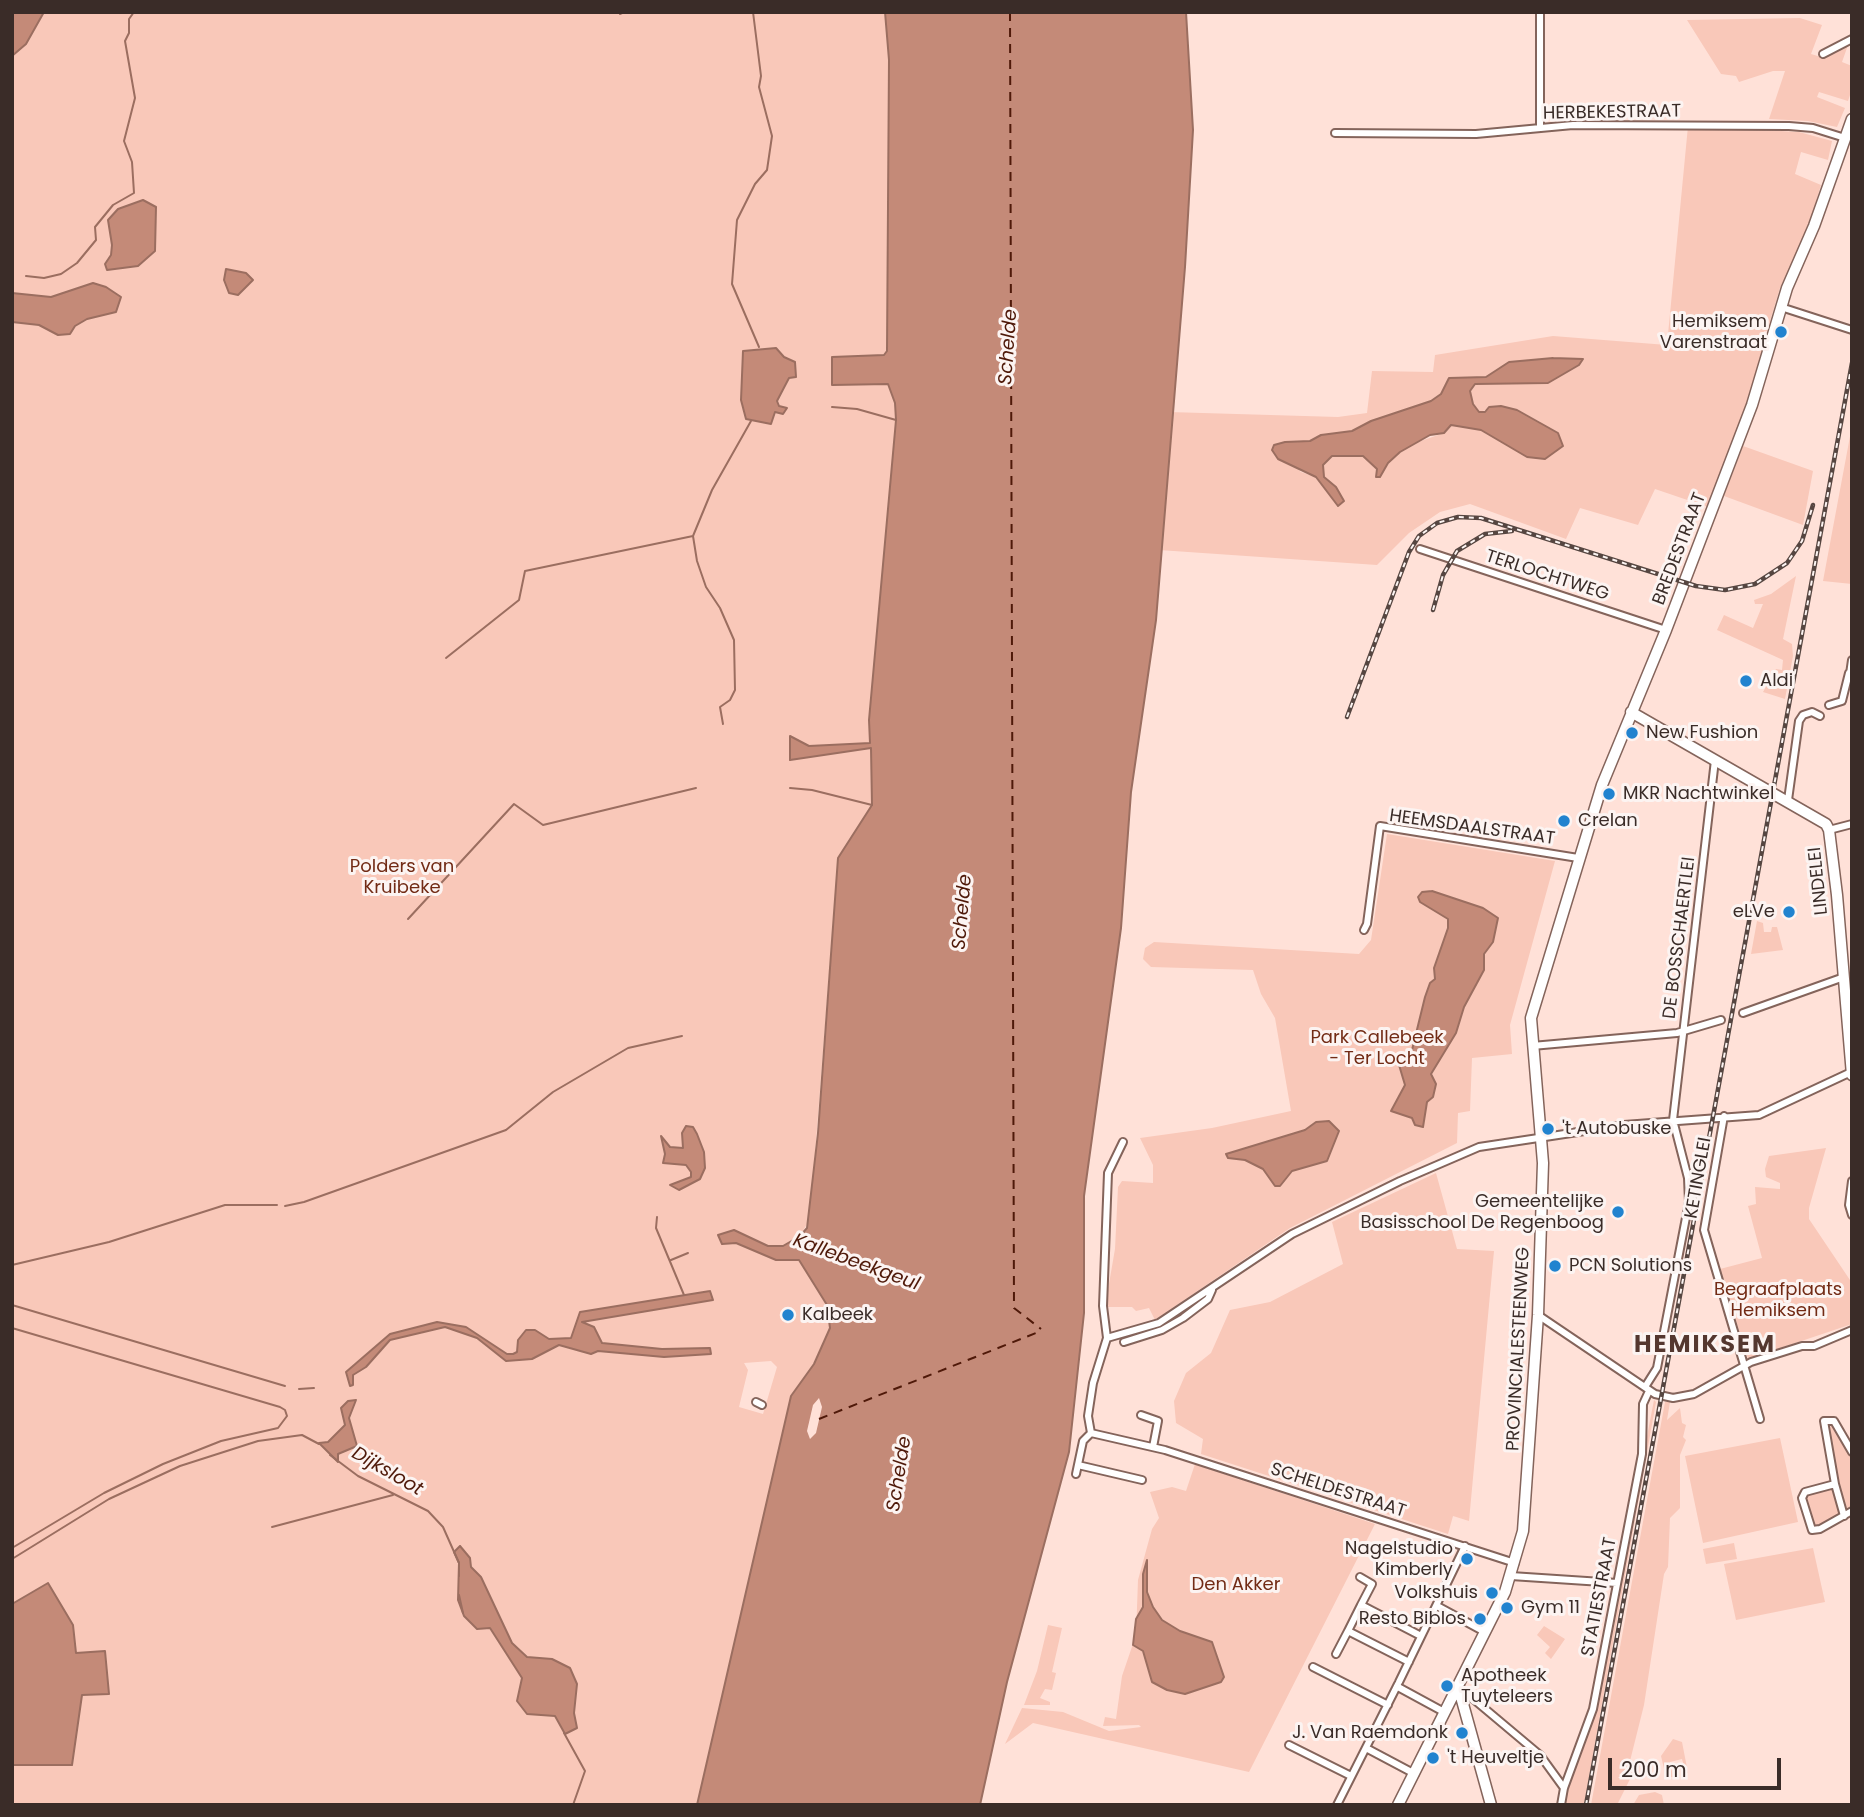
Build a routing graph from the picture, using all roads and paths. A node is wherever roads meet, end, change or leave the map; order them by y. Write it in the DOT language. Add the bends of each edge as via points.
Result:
graph roads {
  1 [pos="1540,12"];
  2 [pos="1852,39"];
  3 [pos="1823,54"];
  4 [pos="1852,119"];
  5 [pos="1540,128"];
  6 [pos="1335,133"];
  7 [pos="1845,138"];
  8 [pos="1814,226"];
  9 [pos="1787,309"];
  10 [pos="1852,330"];
  11 [pos="1755,396"];
  12 [pos="1420,549"];
  13 [pos="1666,630"];
  14 [pos="1852,660"];
  15 [pos="1850,674"];
  16 [pos="1829,705"];
  17 [pos="1631,712"];
  18 [pos="1820,716"];
  19 [pos="1715,760"];
  20 [pos="1788,800"];
  21 [pos="1852,824"];
  22 [pos="1829,830"];
  23 [pos="1578,858"];
  24 [pos="1364,930"];
  25 [pos="1844,977"];
  26 [pos="1743,1013"];
  27 [pos="1721,1020"];
  28 [pos="1684,1032"];
  29 [pos="1532,1046"];
  30 [pos="1850,1074"];
  31 [pos="1724,1116"];
  32 [pos="1673,1120"];
  33 [pos="1541,1136"];
  34 [pos="1123,1142"];
  35 [pos="1852,1181"];
  36 [pos="1852,1215"];
  37 [pos="1213,1288"];
  38 [pos="1538,1315"];
  39 [pos="1852,1330"];
  40 [pos="1107,1338"];
  41 [pos="1124,1342"];
  42 [pos="1745,1365"];
  43 [pos="1647,1389"];
  44 [pos="1140,1415"];
  45 [pos="1760,1419"];
  46 [pos="1091,1433"];
  47 [pos="1153,1447"];
  48 [pos="1852,1452"];
  49 [pos="1078,1465"];
  50 [pos="1076,1474"];
  51 [pos="1142,1480"];
  52 [pos="1835,1484"];
  53 [pos="1852,1511"];
  54 [pos="1844,1516"];
  55 [pos="1465,1546"];
  56 [pos="1515,1563"];
  57 [pos="1511,1576"];
  58 [pos="1360,1577"];
  59 [pos="1617,1583"];
  60 [pos="1361,1605"];
  61 [pos="1437,1606"];
  62 [pos="1348,1631"];
  63 [pos="1485,1632"];
  64 [pos="1422,1636"];
  65 [pos="1336,1654"];
  66 [pos="1409,1662"];
  67 [pos="1313,1667"];
  68 [pos="1399,1684"];
  69 [pos="1458,1686"];
  70 [pos="1388,1705"];
  71 [pos="1444,1712"];
  72 [pos="1289,1745"];
  73 [pos="1366,1748"];
  74 [pos="1415,1774"];
  75 [pos="1351,1776"];
  76 [pos="1564,1788"];
  77 [pos="1337,1805"];
  78 [pos="1398,1805"];
  79 [pos="1491,1805"];
  80 [pos="1561,1805"];
  1 -- 5 [label="street"];
  2 -- 3 [label="street"];
  4 -- 7 [label="main road, BREDESTRAAT"];
  5 -- 6 [label="street, HERBEKESTRAAT" via="1476,134"];
  5 -- 7 [label="street, HERBEKESTRAAT" via="1802,127"];
  7 -- 8 [label="main road, BREDESTRAAT"];
  8 -- 9 [label="main road, BREDESTRAAT"];
  8 -- 11 [label="main road, BREDESTRAAT" via="1787,288"];
  9 -- 10 [label="street"];
  9 -- 11 [label="main road, BREDESTRAAT"];
  11 -- 13 [label="main road, BREDESTRAAT"];
  12 -- 13 [label="street, TERLOCHTWEG"];
  13 -- 17 [label="main road, BREDESTRAAT"];
  14 -- 15 [label="street"];
  15 -- 16 [label="street" via="1842,701"];
  17 -- 19 [label="main road, LINDELEI"];
  17 -- 23 [label="main road, BREDESTRAAT"];
  18 -- 20 [label="street" via="1812,712 1799,721"];
  19 -- 20 [label="main road, LINDELEI"];
  19 -- 28 [label="street, DE BOSSCHAERTLEI"];
  20 -- 22 [label="main road, LINDELEI" via="1821,819"];
  21 -- 22 [label="street"];
  22 -- 25 [label="main road, LINDELEI"];
  23 -- 24 [label="street, HEEMSDAALSTRAAT" via="1380,826"];
  23 -- 29 [label="main road, PROVINCIALESTEENWEG" via="1531,1018"];
  25 -- 26 [label="street"];
  25 -- 30 [label="main road, LINDELEI"];
  27 -- 28 [label="street"];
  28 -- 29 [label="street"];
  28 -- 32 [label="street, DE BOSSCHAERTLEI"];
  29 -- 33 [label="main road, PROVINCIALESTEENWEG"];
  30 -- 31 [label="street" via="1759,1115"];
  31 -- 32 [label="street"];
  31 -- 42 [label="street, KETINGLEI" via="1704,1230"];
  32 -- 33 [label="street"];
  32 -- 43 [label="street, STATIESTRAAT" via="1690,1193 1657,1368"];
  33 -- 37 [label="street" via="1479,1147 1410,1177 1292,1234"];
  33 -- 38 [label="main road, PROVINCIALESTEENWEG"];
  34 -- 40 [label="street" via="1108,1172 1102,1306"];
  35 -- 36 [label="street"];
  37 -- 40 [label="street" via="1159,1323"];
  37 -- 41 [label="street" via="1208,1299 1183,1318 1163,1330"];
  38 -- 43 [label="street"];
  38 -- 56 [label="main road, PROVINCIALESTEENWEG" via="1525,1504"];
  39 -- 42 [label="street"];
  40 -- 46 [label="street" via="1093,1383 1088,1416"];
  42 -- 43 [label="street" via="1687,1397 1664,1397"];
  42 -- 45 [label="street, KETINGLEI"];
  43 -- 59 [label="street, STATIESTRAAT" via="1642,1454"];
  44 -- 47 [label="street" via="1158,1421"];
  46 -- 47 [label="street, SCHELDESTRAAT"];
  46 -- 49 [label="street" via="1083,1441"];
  47 -- 55 [label="street, SCHELDESTRAAT"];
  48 -- 52 [label="street" via="1834,1420 1824,1421"];
  49 -- 50 [label="street"];
  49 -- 51 [label="street"];
  52 -- 54 [label="street"];
  52 -- 54 [label="street" via="1803,1495 1808,1523 1816,1531"];
  53 -- 54 [label="street"];
  55 -- 56 [label="street, SCHELDESTRAAT"];
  55 -- 61 [label="street"];
  56 -- 57 [label="main road, PROVINCIALESTEENWEG"];
  57 -- 59 [label="street"];
  57 -- 63 [label="main road, PROVINCIALESTEENWEG"];
  58 -- 60 [label="street" via="1372,1584"];
  59 -- 76 [label="street, STATIESTRAAT" via="1593,1709"];
  60 -- 62 [label="street"];
  60 -- 64 [label="street"];
  61 -- 63 [label="street"];
  61 -- 64 [label="street"];
  62 -- 65 [label="street"];
  62 -- 66 [label="street"];
  63 -- 69 [label="main road, PROVINCIALESTEENWEG"];
  64 -- 66 [label="street"];
  66 -- 68 [label="street"];
  67 -- 70 [label="street"];
  68 -- 70 [label="street"];
  68 -- 71 [label="street"];
  69 -- 71 [label="main road, PROVINCIALESTEENWEG"];
  69 -- 76 [label="street" via="1540,1755"];
  69 -- 79 [label="main road"];
  70 -- 73 [label="street"];
  71 -- 74 [label="main road, PROVINCIALESTEENWEG"];
  72 -- 75 [label="street"];
  73 -- 74 [label="street"];
  73 -- 75 [label="street"];
  74 -- 78 [label="main road, PROVINCIALESTEENWEG"];
  75 -- 77 [label="street"];
  76 -- 80 [label="street, STATIESTRAAT"];
}
